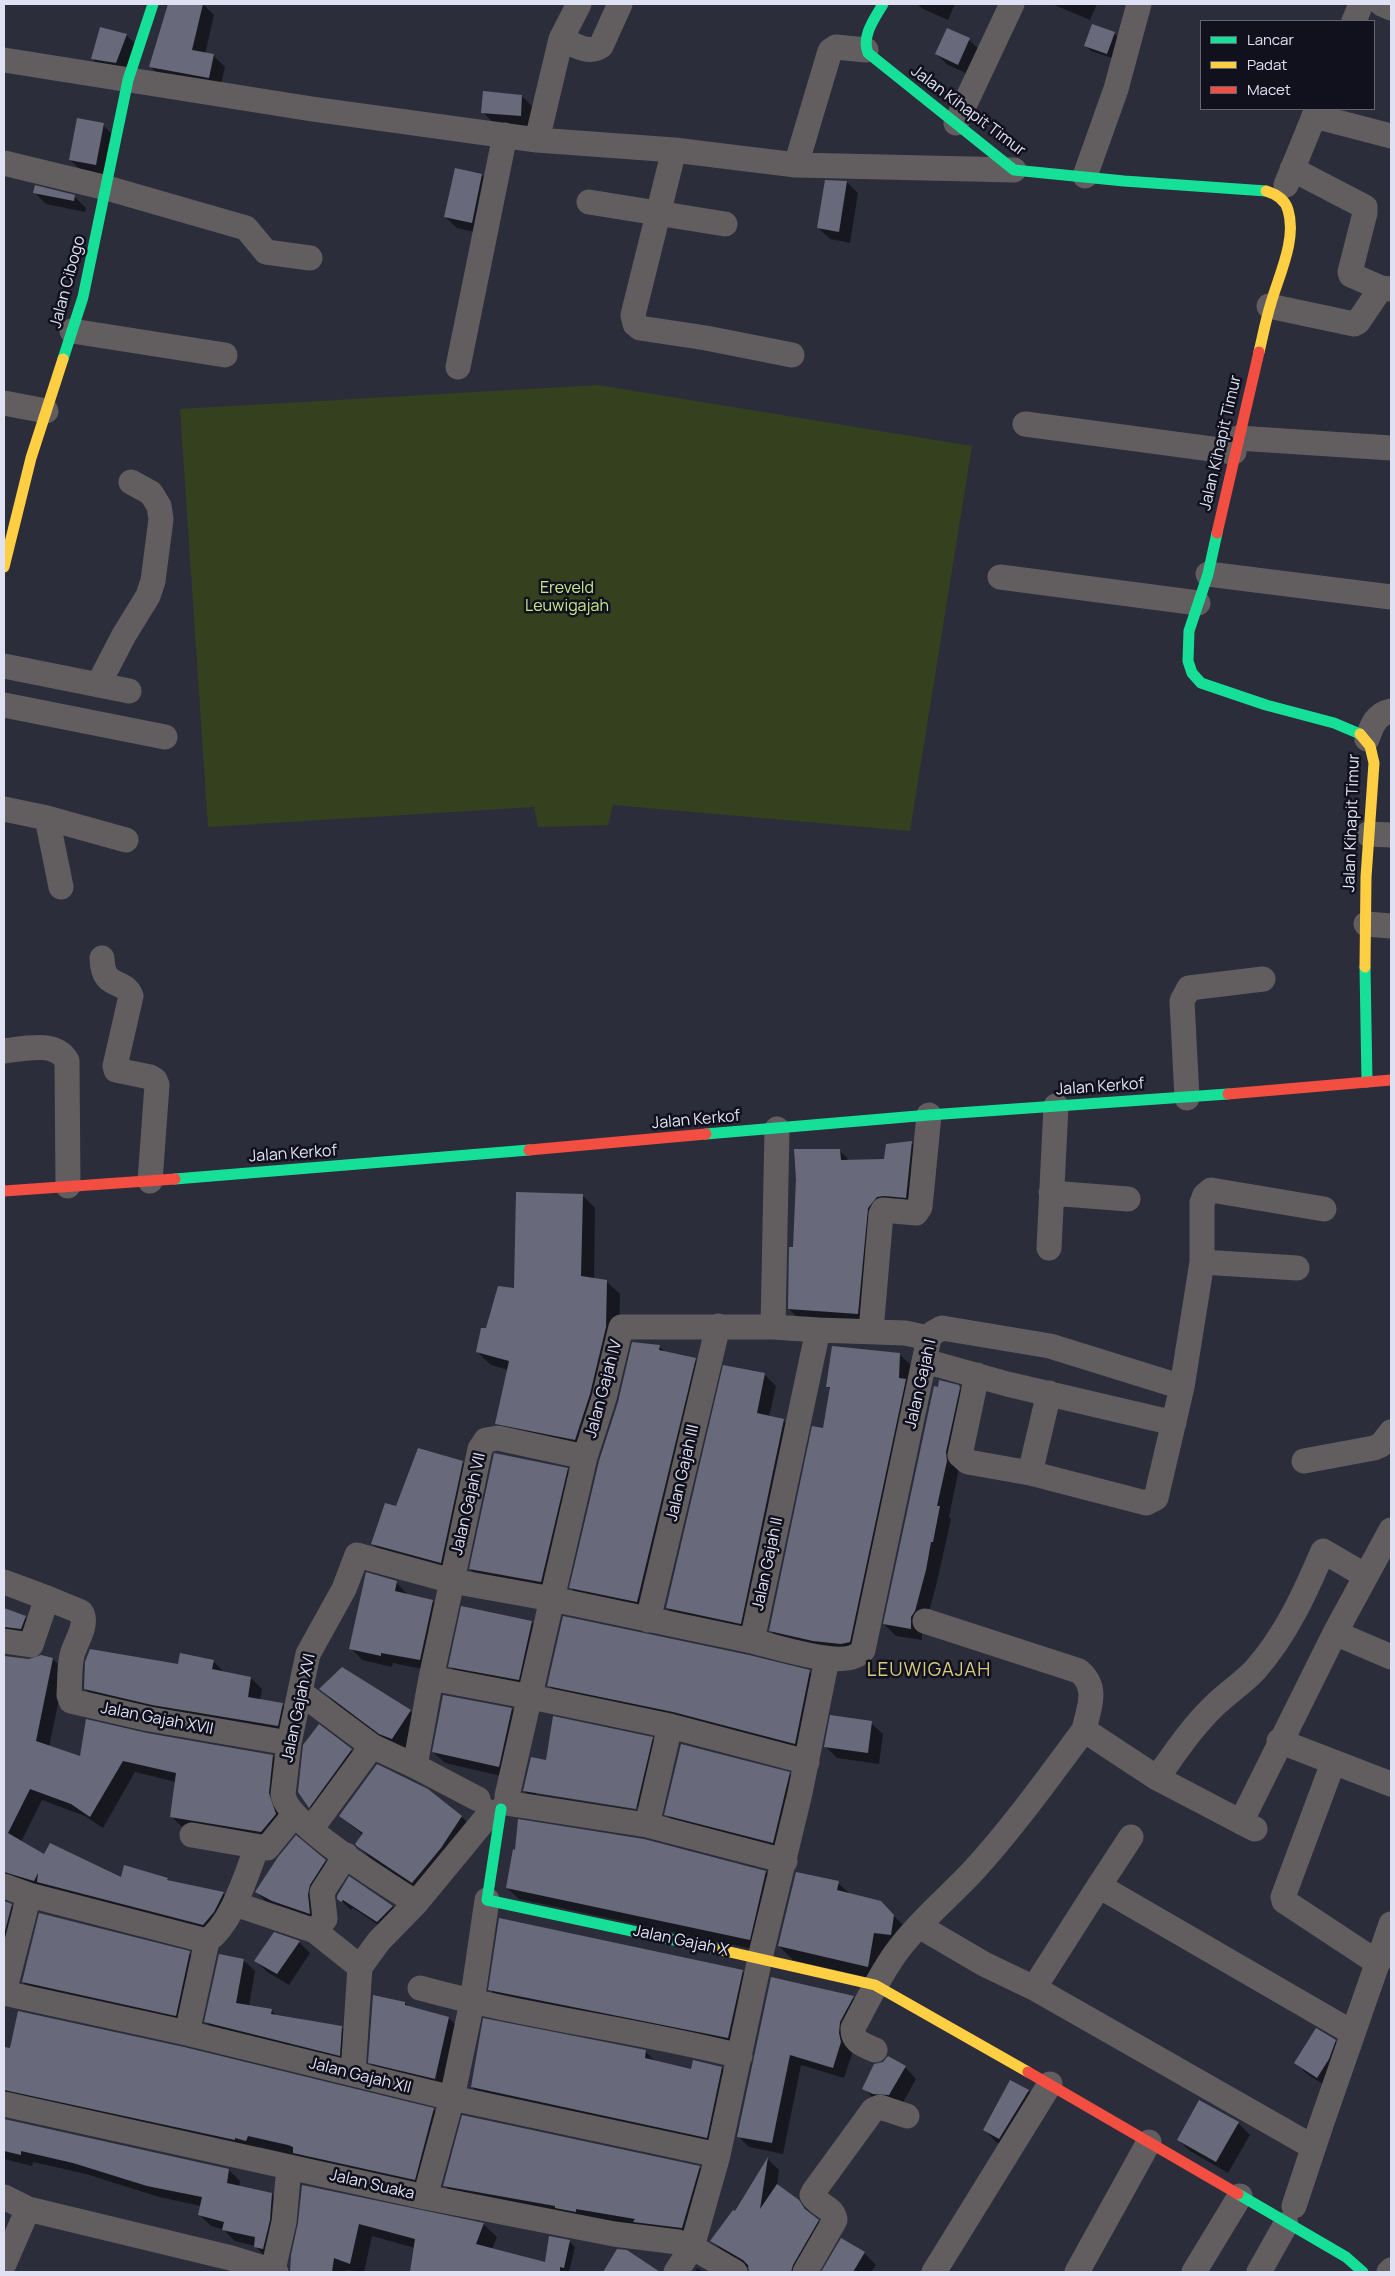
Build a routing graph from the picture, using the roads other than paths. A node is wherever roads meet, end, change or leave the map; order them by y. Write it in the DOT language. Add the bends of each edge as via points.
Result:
graph roads {
  1 [pos="152,4"];
  2 [pos="579,4"];
  3 [pos="620,4"];
  4 [pos="882,4"];
  5 [pos="1012,4"];
  6 [pos="1139,4"];
  7 [pos="1362,4"];
  8 [pos="1382,4"];
  9 [pos="1391,8"];
  10 [pos="1354,20"];
  11 [pos="561,39"];
  12 [pos="866,50"];
  13 [pos="4,60"];
  14 [pos="128,80"];
  15 [pos="1316,113"];
  16 [pos="956,123"];
  17 [pos="505,135"];
  18 [pos="1391,136"];
  19 [pos="537,140"];
  20 [pos="674,150"];
  21 [pos="4,163"];
  22 [pos="796,165"];
  23 [pos="1292,169"];
  24 [pos="1014,170"];
  25 [pos="1085,176"];
  26 [pos="107,188"];
  27 [pos="1282,196"];
  28 [pos="588,202"];
  29 [pos="658,214"];
  30 [pos="725,224"];
  31 [pos="310,258"];
  32 [pos="1386,288"];
  33 [pos="1269,306"];
  34 [pos="72,331"];
  35 [pos="226,355"];
  36 [pos="792,355"];
  37 [pos="458,367"];
  38 [pos="4,402"];
  39 [pos="46,411"];
  40 [pos="1025,424"];
  41 [pos="1236,445"];
  42 [pos="1391,448"];
  43 [pos="131,482"];
  44 [pos="4,568"];
  45 [pos="1208,574"];
  46 [pos="1000,577"];
  47 [pos="1391,598"];
  48 [pos="1198,603"];
  49 [pos="4,666"];
  50 [pos="98,685"];
  51 [pos="129,691"];
  52 [pos="4,705"];
  53 [pos="1391,710"];
  54 [pos="165,736"];
  55 [pos="1366,739"];
  56 [pos="4,809"];
  57 [pos="47,818"];
  58 [pos="1380,834"];
  59 [pos="126,840"];
  60 [pos="61,887"];
  61 [pos="1366,924"];
  62 [pos="1391,926"];
  63 [pos="102,958"];
  64 [pos="1263,979"];
  65 [pos="4,1051"];
  66 [pos="1391,1080"];
  67 [pos="1367,1082"];
  68 [pos="1187,1098"];
  69 [pos="1056,1106"];
  70 [pos="929,1115"];
  71 [pos="777,1129"];
  72 [pos="150,1180"];
  73 [pos="68,1186"];
  74 [pos="4,1191"];
  75 [pos="1051,1193"];
  76 [pos="1128,1199"];
  77 [pos="1324,1209"];
  78 [pos="1049,1248"];
  79 [pos="1202,1262"];
  80 [pos="1296,1268"];
  81 [pos="718,1326"];
  82 [pos="773,1327"];
  83 [pos="818,1330"];
  84 [pos="871,1331"];
  85 [pos="927,1350"];
  86 [pos="977,1375"];
  87 [pos="1182,1386"];
  88 [pos="1049,1393"];
  89 [pos="1174,1423"];
  90 [pos="1391,1432"];
  91 [pos="585,1457"];
  92 [pos="1304,1461"];
  93 [pos="1030,1473"];
  94 [pos="1391,1530"];
  95 [pos="1366,1576"];
  96 [pos="452,1581"];
  97 [pos="4,1582"];
  98 [pos="47,1598"];
  99 [pos="552,1599"];
  100 [pos="648,1620"];
  101 [pos="925,1621"];
  102 [pos="1335,1633"];
  103 [pos="752,1640"];
  104 [pos="4,1641"];
  105 [pos="31,1645"];
  106 [pos="72,1656"];
  107 [pos="1391,1657"];
  108 [pos="826,1659"];
  109 [pos="431,1678"];
  110 [pos="301,1693"];
  111 [pos="531,1697"];
  112 [pos="670,1726"];
  113 [pos="1084,1730"];
  114 [pos="1279,1742"];
  115 [pos="289,1743"];
  116 [pos="372,1746"];
  117 [pos="807,1762"];
  118 [pos="1333,1763"];
  119 [pos="415,1766"];
  120 [pos="1157,1778"];
  121 [pos="1391,1784"];
  122 [pos="497,1804"];
  123 [pos="303,1822"];
  124 [pos="646,1825"];
  125 [pos="192,1835"];
  126 [pos="1131,1836"];
  127 [pos="257,1848"];
  128 [pos="346,1856"];
  129 [pos="785,1861"];
  130 [pos="4,1886"];
  131 [pos="1099,1886"];
  132 [pos="29,1895"];
  133 [pos="487,1900"];
  134 [pos="416,1903"];
  135 [pos="235,1904"];
  136 [pos="1391,1924"];
  137 [pos="919,1926"];
  138 [pos="315,1931"];
  139 [pos="207,1941"];
  140 [pos="760,1958"];
  141 [pos="1378,1963"];
  142 [pos="360,1967"];
  143 [pos="875,1985"];
  144 [pos="420,1988"];
  145 [pos="1034,1988"];
  146 [pos="4,1993"];
  147 [pos="472,2002"];
  148 [pos="187,2033"];
  149 [pos="1353,2033"];
  150 [pos="875,2050"];
  151 [pos="740,2056"];
  152 [pos="353,2074"];
  153 [pos="1050,2084"];
  154 [pos="452,2098"];
  155 [pos="4,2104"];
  156 [pos="907,2116"];
  157 [pos="1149,2142"];
  158 [pos="1313,2147"];
  159 [pos="718,2155"];
  160 [pos="289,2166"];
  161 [pos="1240,2196"];
  162 [pos="4,2197"];
  163 [pos="425,2197"];
  164 [pos="28,2209"];
  165 [pos="1290,2215"];
  166 [pos="692,2247"];
  167 [pos="4,2264"];
  168 [pos="230,2265"];
  169 [pos="275,2271"];
  170 [pos="676,2272"];
  171 [pos="735,2272"];
  172 [pos="805,2272"];
  173 [pos="934,2272"];
  174 [pos="1077,2272"];
  175 [pos="1194,2272"];
  176 [pos="1259,2272"];
  177 [pos="1362,2272"];
  1 -- 14 [label="street, Jalan Cibogo"];
  2 -- 11 [label="street"];
  3 -- 11 [label="street" via="601,46 596,49 590,51"];
  4 -- 12 [label="street" via="866,39"];
  5 -- 16 [label="street"];
  6 -- 25 [label="street" via="1116,89"];
  7 -- 10 [label="street"];
  8 -- 9 [label="street"];
  11 -- 19 [label="street"];
  12 -- 16 [label="street, Jalan Kihapit Timur" via="873,59"];
  12 -- 22 [label="street" via="836,47 830,51"];
  13 -- 14 [label="street"];
  14 -- 17 [label="street"];
  14 -- 26 [label="street, Jalan Cibogo"];
  15 -- 18 [label="street"];
  15 -- 23 [label="street"];
  16 -- 24 [label="street, Jalan Kihapit Timur"];
  17 -- 19 [label="street"];
  17 -- 37 [label="street"];
  19 -- 20 [label="street"];
  20 -- 22 [label="street"];
  20 -- 29 [label="street"];
  21 -- 26 [label="street"];
  22 -- 24 [label="street"];
  23 -- 27 [label="street"];
  23 -- 32 [label="street" via="1365,207 1350,272 1355,277"];
  24 -- 25 [label="street, Jalan Kihapit Timur"];
  25 -- 27 [label="street, Jalan Kihapit Timur"];
  26 -- 31 [label="street" via="246,228 271,254"];
  26 -- 34 [label="street, Jalan Cibogo"];
  27 -- 33 [label="street, Jalan Kihapit Timur" via="1290,221 1285,252"];
  28 -- 29 [label="street"];
  29 -- 30 [label="street"];
  29 -- 36 [label="street" via="633,315 635,324 640,328"];
  32 -- 33 [label="street" via="1354,324"];
  33 -- 41 [label="street, Jalan Kihapit Timur"];
  34 -- 35 [label="street"];
  34 -- 39 [label="street, Jalan Cibogo"];
  38 -- 39 [label="street"];
  39 -- 44 [label="street, Jalan Cibogo"];
  40 -- 41 [label="street"];
  41 -- 42 [label="street"];
  41 -- 45 [label="street, Jalan Kihapit Timur"];
  43 -- 50 [label="street" via="151,493 160,506 153,581 148,596"];
  45 -- 47 [label="street"];
  45 -- 48 [label="street, Jalan Kihapit Timur"];
  46 -- 48 [label="street"];
  48 -- 55 [label="street, Jalan Kihapit Timur" via="1186,654 1194,679 1267,705 1348,728"];
  49 -- 50 [label="street"];
  50 -- 51 [label="street"];
  52 -- 54 [label="street"];
  53 -- 55 [label="street" via="1377,717"];
  55 -- 58 [label="street, Jalan Kihapit Timur" via="1374,756"];
  56 -- 57 [label="street"];
  57 -- 59 [label="street"];
  57 -- 60 [label="street"];
  58 -- 61 [label="street, Jalan Kihapit Timur"];
  61 -- 62 [label="street"];
  61 -- 67 [label="street, Jalan Kihapit Timur"];
  63 -- 72 [label="street" via="106,976 131,996 116,1070 150,1077 157,1084"];
  64 -- 68 [label="street" via="1189,988 1186,992 1182,1001"];
  65 -- 73 [label="street" via="48,1047 67,1060"];
  66 -- 67 [label="street, Jalan Kerkof"];
  67 -- 68 [label="street, Jalan Kerkof"];
  68 -- 69 [label="street, Jalan Kerkof"];
  69 -- 70 [label="street, Jalan Kerkof"];
  69 -- 75 [label="street"];
  70 -- 71 [label="street, Jalan Kerkof"];
  70 -- 84 [label="street" via="920,1207 916,1213 883,1210 881,1214"];
  71 -- 72 [label="street, Jalan Kerkof"];
  71 -- 82 [label="street"];
  72 -- 73 [label="street, Jalan Kerkof"];
  73 -- 74 [label="street, Jalan Kerkof"];
  75 -- 76 [label="street"];
  75 -- 78 [label="street"];
  77 -- 79 [label="street" via="1211,1190 1202,1203"];
  79 -- 80 [label="street"];
  79 -- 87 [label="street"];
  81 -- 82 [label="street, Jalan Gajah IV"];
  81 -- 91 [label="street, Jalan Gajah IV" via="621,1327 604,1398"];
  81 -- 100 [label="street, Jalan Gajah III"];
  82 -- 83 [label="street"];
  83 -- 84 [label="street"];
  83 -- 103 [label="street, Jalan Gajah II"];
  84 -- 85 [label="street" via="905,1333"];
  85 -- 86 [label="street"];
  85 -- 87 [label="street, Jalan Gajah I" via="933,1333 942,1328 992,1335 1050,1346"];
  85 -- 108 [label="street, Jalan Gajah I" via="863,1650 856,1657"];
  86 -- 88 [label="street"];
  86 -- 93 [label="street" via="960,1455 968,1462"];
  87 -- 89 [label="street"];
  88 -- 89 [label="street"];
  88 -- 93 [label="street"];
  89 -- 93 [label="street" via="1156,1498 1151,1502"];
  90 -- 92 [label="street" via="1381,1445"];
  91 -- 96 [label="street, Jalan Gajah VII" via="498,1438 486,1440 480,1448"];
  91 -- 99 [label="street, Jalan Gajah IV"];
  94 -- 95 [label="street"];
  95 -- 102 [label="street"];
  95 -- 120 [label="street" via="1323,1551 1298,1608 1271,1650 1254,1671 1192,1729"];
  96 -- 99 [label="street"];
  96 -- 109 [label="street, Jalan Gajah VII"];
  96 -- 110 [label="street, Jalan Gajah XVI" via="357,1555 344,1589 308,1654"];
  97 -- 98 [label="street"];
  98 -- 105 [label="street"];
  98 -- 106 [label="street, Jalan Gajah XVII" via="82,1613 83,1623"];
  99 -- 100 [label="street"];
  99 -- 111 [label="street"];
  100 -- 103 [label="street"];
  101 -- 113 [label="street" via="1079,1671 1088,1678 1091,1687"];
  102 -- 107 [label="street"];
  102 -- 114 [label="street"];
  103 -- 108 [label="street, Jalan Gajah I"];
  104 -- 105 [label="street"];
  105 -- 106 [label="street"];
  106 -- 115 [label="street, Jalan Gajah XVII" via="69,1696 75,1703"];
  108 -- 117 [label="street"];
  109 -- 111 [label="street"];
  109 -- 119 [label="street, Jalan Gajah VII"];
  110 -- 115 [label="street, Jalan Gajah XVI"];
  110 -- 116 [label="street"];
  111 -- 112 [label="street"];
  111 -- 122 [label="street"];
  112 -- 117 [label="street"];
  112 -- 124 [label="street"];
  113 -- 120 [label="street"];
  113 -- 137 [label="street" via="1045,1784 974,1870"];
  114 -- 118 [label="street"];
  114 -- 120 [label="street" via="1248,1826"];
  115 -- 123 [label="street, Jalan Gajah XVI" via="284,1800"];
  116 -- 119 [label="street"];
  116 -- 123 [label="street"];
  117 -- 129 [label="street"];
  118 -- 121 [label="street"];
  118 -- 141 [label="street" via="1283,1897 1284,1901"];
  119 -- 122 [label="street"];
  122 -- 124 [label="street"];
  122 -- 133 [label="street"];
  122 -- 134 [label="street"];
  123 -- 127 [label="street" via="270,1846"];
  123 -- 128 [label="street"];
  124 -- 129 [label="street"];
  125 -- 127 [label="street"];
  126 -- 131 [label="street"];
  127 -- 135 [label="street"];
  128 -- 134 [label="street"];
  128 -- 138 [label="street" via="322,1892 326,1914"];
  129 -- 140 [label="street"];
  130 -- 132 [label="street"];
  131 -- 145 [label="street"];
  131 -- 149 [label="street"];
  132 -- 139 [label="street"];
  132 -- 146 [label="street"];
  133 -- 140 [label="street, Jalan Gajah X"];
  133 -- 147 [label="street"];
  134 -- 142 [label="street" via="379,1941"];
  135 -- 138 [label="street"];
  135 -- 139 [label="street" via="216,1934"];
  136 -- 141 [label="street"];
  137 -- 143 [label="street"];
  137 -- 145 [label="street" via="984,1964"];
  138 -- 142 [label="street"];
  139 -- 148 [label="street"];
  140 -- 143 [label="street, Jalan Gajah X"];
  140 -- 151 [label="street"];
  141 -- 149 [label="street"];
  142 -- 152 [label="street"];
  143 -- 150 [label="street" via="852,2028 856,2041"];
  143 -- 153 [label="street, Jalan Gajah X"];
  144 -- 147 [label="street"];
  145 -- 158 [label="street"];
  146 -- 148 [label="street, Jalan Gajah XII"];
  147 -- 151 [label="street" via="690,2043"];
  147 -- 154 [label="street"];
  148 -- 152 [label="street, Jalan Gajah XII"];
  149 -- 158 [label="street"];
  151 -- 159 [label="street"];
  152 -- 154 [label="street, Jalan Gajah XII"];
  153 -- 157 [label="street, Jalan Gajah X"];
  153 -- 173 [label="street"];
  154 -- 159 [label="street, Jalan Gajah XII"];
  154 -- 163 [label="street"];
  155 -- 160 [label="street, Jalan Suaka"];
  156 -- 172 [label="street" via="880,2107 873,2110 814,2190 815,2200 831,2210 835,2220"];
  157 -- 161 [label="street, Jalan Gajah X"];
  157 -- 174 [label="street"];
  158 -- 165 [label="street"];
  159 -- 166 [label="street"];
  160 -- 163 [label="street, Jalan Suaka"];
  160 -- 169 [label="street"];
  161 -- 165 [label="street, Jalan Gajah X"];
  161 -- 175 [label="street"];
  162 -- 164 [label="street"];
  163 -- 166 [label="street, Jalan Suaka"];
  164 -- 167 [label="street"];
  164 -- 168 [label="street"];
  165 -- 176 [label="street"];
  165 -- 177 [label="street, Jalan Gajah X"];
  166 -- 170 [label="street"];
  166 -- 171 [label="street, Jalan Suaka"];
  168 -- 169 [label="street"];
}
